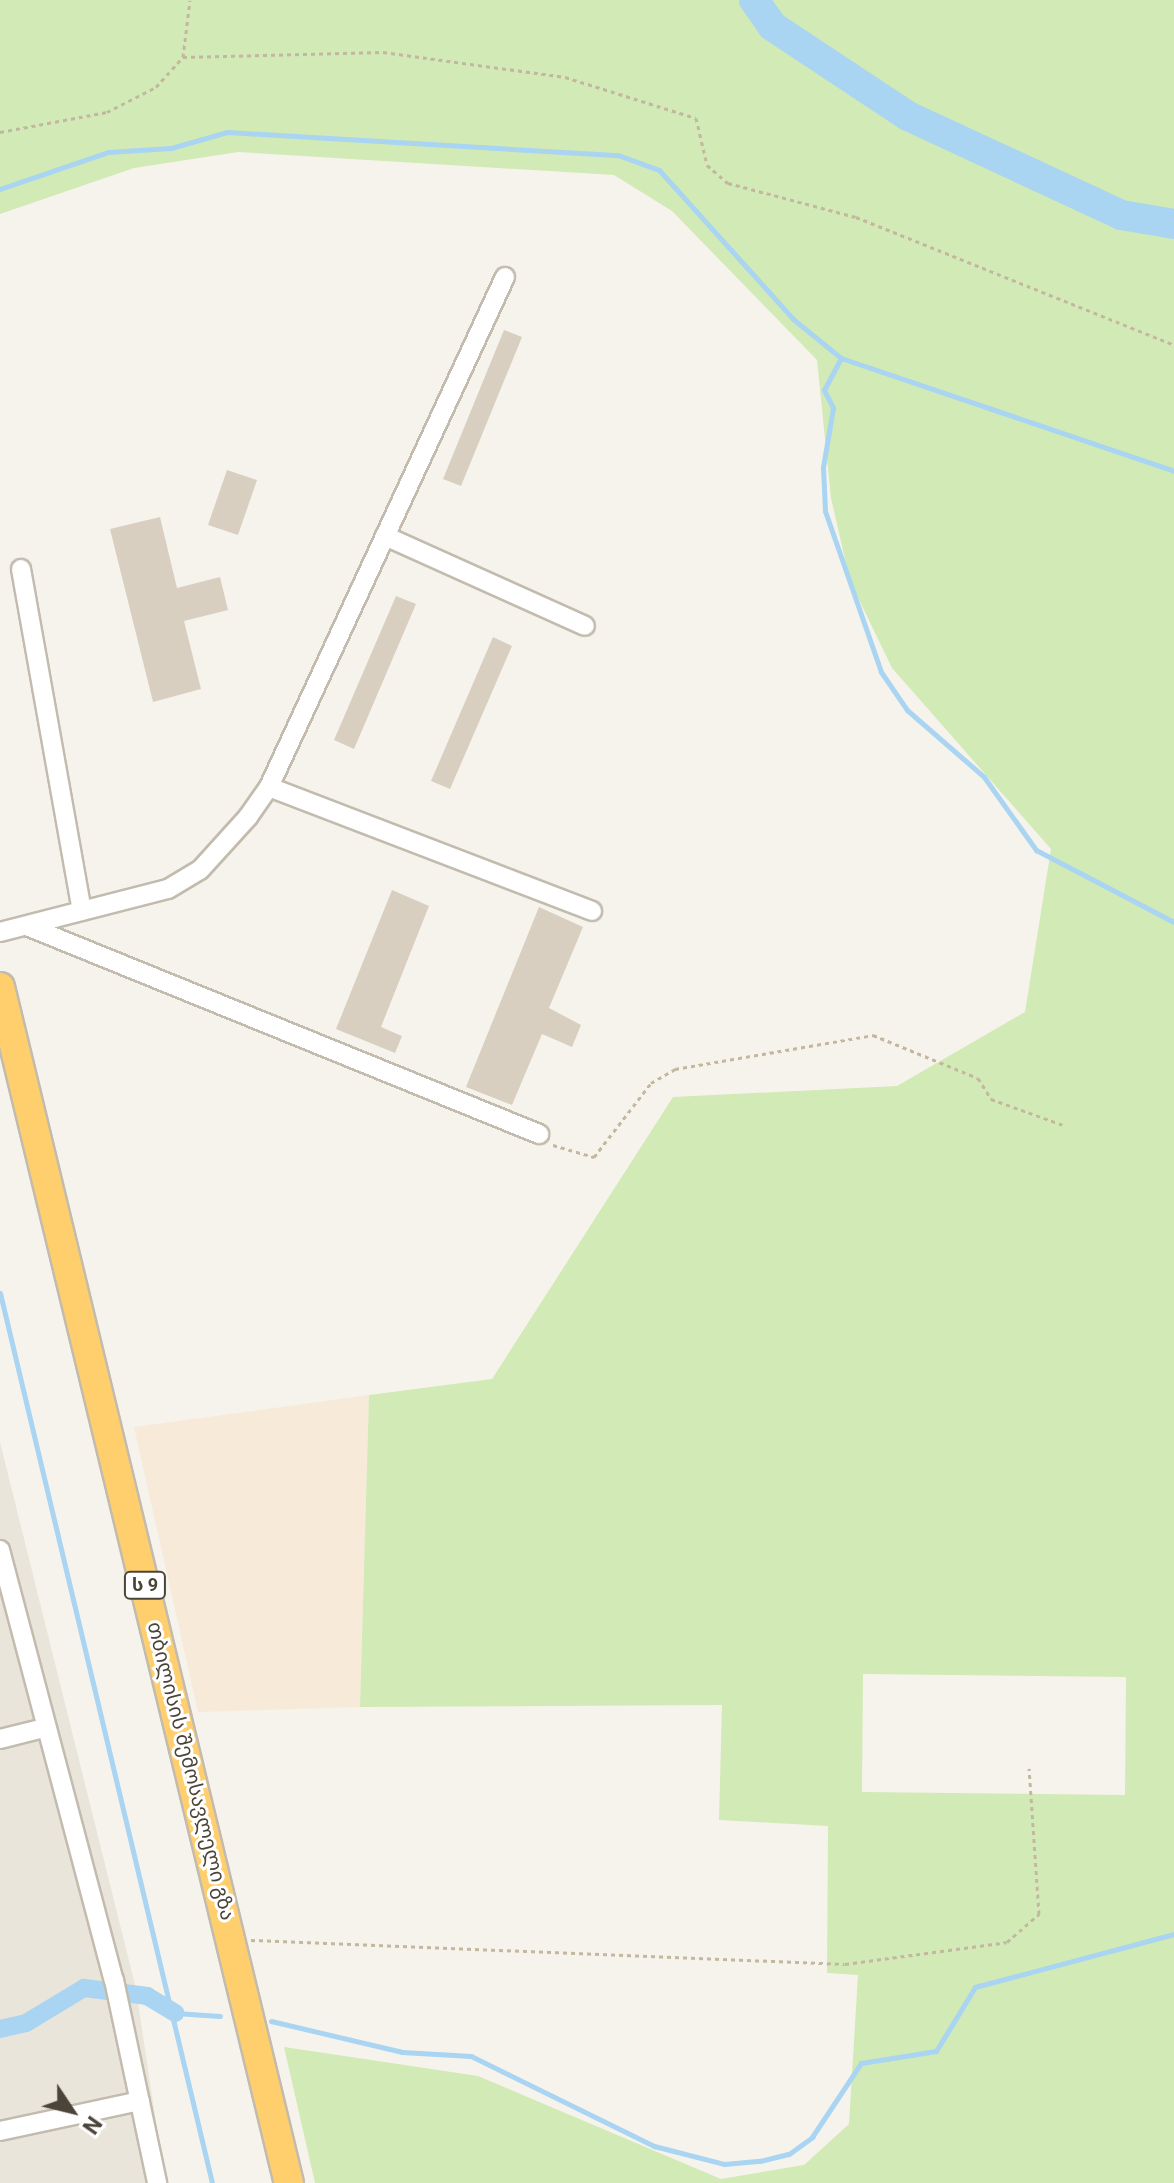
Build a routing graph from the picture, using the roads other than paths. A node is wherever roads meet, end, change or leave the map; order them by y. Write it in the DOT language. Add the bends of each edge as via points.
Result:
graph roads {
  1 [pos="505,277"];
  2 [pos="385,536"];
  3 [pos="21,569"];
  4 [pos="585,626"];
  5 [pos="269,787"];
  6 [pos="82,911"];
  7 [pos="592,911"];
  8 [pos="27,926"];
  9 [pos="0,932"];
  10 [pos="0,987"];
  11 [pos="539,1134"];
  12 [pos="0,1550"];
  13 [pos="44,1728"];
  14 [pos="0,1739"];
  15 [pos="140,2101"];
  16 [pos="0,2131"];
  17 [pos="157,2183"];
  18 [pos="289,2183"];
  1 -- 2 [label="street"];
  2 -- 4 [label="street"];
  2 -- 5 [label="street"];
  3 -- 6 [label="street"];
  5 -- 6 [label="street" via="200,870 168,889"];
  5 -- 7 [label="street"];
  6 -- 8 [label="street"];
  8 -- 9 [label="street"];
  8 -- 11 [label="street"];
  10 -- 18 [label="highway, თბილისის შემოსავლელი გზა / ს 9"];
  12 -- 13 [label="street"];
  13 -- 14 [label="street"];
  13 -- 15 [label="street"];
  15 -- 16 [label="street"];
  15 -- 17 [label="street"];
}
